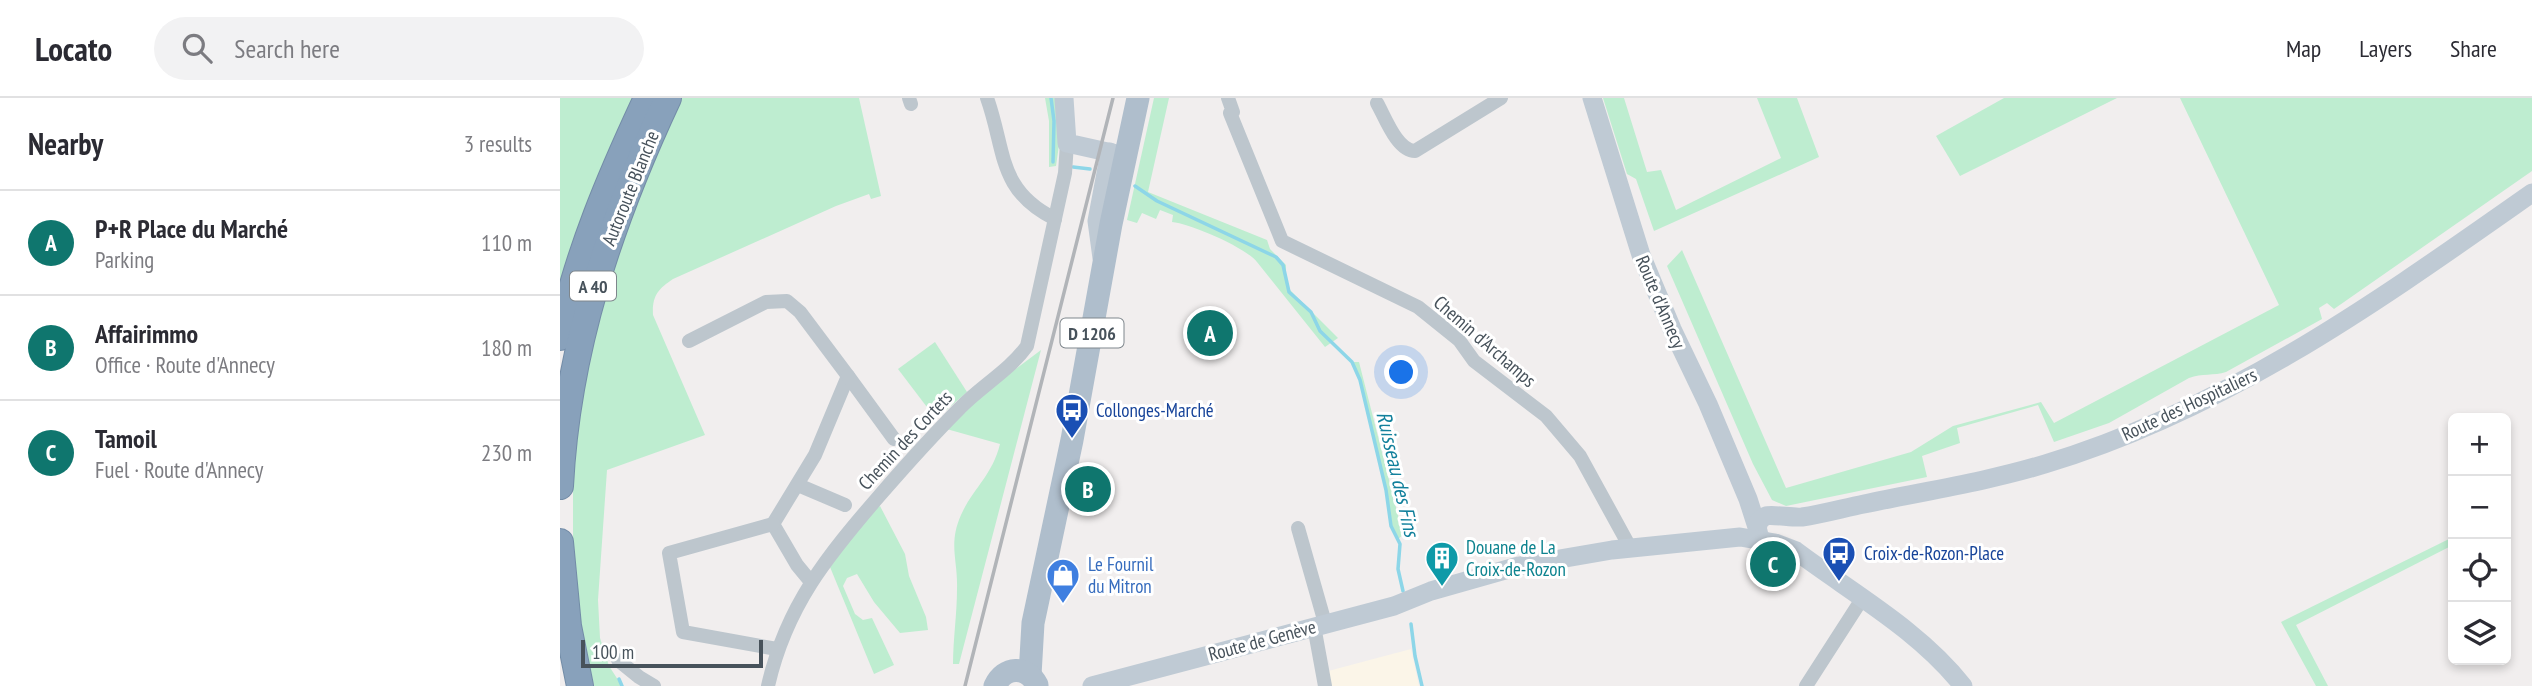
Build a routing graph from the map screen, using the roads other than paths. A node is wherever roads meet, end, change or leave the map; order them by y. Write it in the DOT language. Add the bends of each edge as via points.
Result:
graph roads {
  1 [pos="647,98"];
  2 [pos="668,98"];
  3 [pos="987,98"];
  4 [pos="1065,98"];
  5 [pos="1138,98"];
  6 [pos="1228,98"];
  7 [pos="1501,98"];
  8 [pos="1592,98"];
  9 [pos="1377,103"];
  10 [pos="1067,143"];
  11 [pos="1117,154"];
  12 [pos="2532,193"];
  13 [pos="1055,219"];
  14 [pos="1104,268"];
  15 [pos="560,337"];
  16 [pos="689,341"];
  17 [pos="848,376"];
  18 [pos="894,439"];
  19 [pos="799,485"];
  20 [pos="560,486"];
  21 [pos="845,505"];
  22 [pos="773,524"];
  23 [pos="1298,528"];
  24 [pos="1768,531"];
  25 [pos="560,542"];
  26 [pos="1631,549"];
  27 [pos="811,582"];
  28 [pos="1862,599"];
  29 [pos="1320,624"];
  30 [pos="777,649"];
  31 [pos="618,660"];
  32 [pos="1018,679"];
  33 [pos="580,686"];
  34 [pos="654,686"];
  35 [pos="768,686"];
  36 [pos="1091,686"];
  37 [pos="1325,686"];
  38 [pos="1806,686"];
  39 [pos="1962,686"];
  1 -- 15 [label="highway, Autoroute Blanche / A 40" via="591,231"];
  2 -- 20 [label="highway, Autoroute Blanche / A 40" via="593,285 568,397"];
  3 -- 13 [label="street" via="1011,180 1033,206"];
  4 -- 10 [label="street"];
  5 -- 11 [label="main road, D 1206"];
  6 -- 26 [label="street, Chemin d'Archamps" via="1282,241 1418,307 1459,340 1474,361 1546,416 1580,456"];
  7 -- 9 [label="street" via="1410,152"];
  8 -- 24 [label="street, Route d'Annecy" via="1643,262 1748,499"];
  10 -- 11 [label="street"];
  10 -- 13 [label="street, Chemin des Cortets"];
  11 -- 14 [label="main road, D 1206" via="1117,193"];
  11 -- 14 [label="street" via="1097,221"];
  12 -- 24 [label="street, Route des Hospitaliers" via="2333,330 2185,409 2021,471 1802,517"];
  13 -- 27 [label="street, Chemin des Cortets" via="1027,346 1019,358 931,437 848,531"];
  14 -- 32 [label="main road, D 1206" via="1072,440"];
  16 -- 17 [label="street" via="766,302 787,301"];
  17 -- 18 [label="street"];
  17 -- 19 [label="street"];
  19 -- 21 [label="street"];
  19 -- 22 [label="street"];
  22 -- 27 [label="street"];
  22 -- 30 [label="street" via="669,553 683,632"];
  23 -- 29 [label="street"];
  24 -- 26 [label="street, Route de Genève"];
  24 -- 28 [label="street, Route d'Annecy"];
  25 -- 33 [label="highway" via="568,626"];
  26 -- 29 [label="street, Route de Genève" via="1541,561"];
  27 -- 30 [label="street, Chemin des Cortets"];
  28 -- 38 [label="street"];
  28 -- 39 [label="street, Route d'Annecy" via="1917,640"];
  29 -- 36 [label="street, Route de Genève"];
  29 -- 37 [label="street"];
  30 -- 35 [label="street, Chemin des Cortets"];
  31 -- 34 [label="street"];
}
